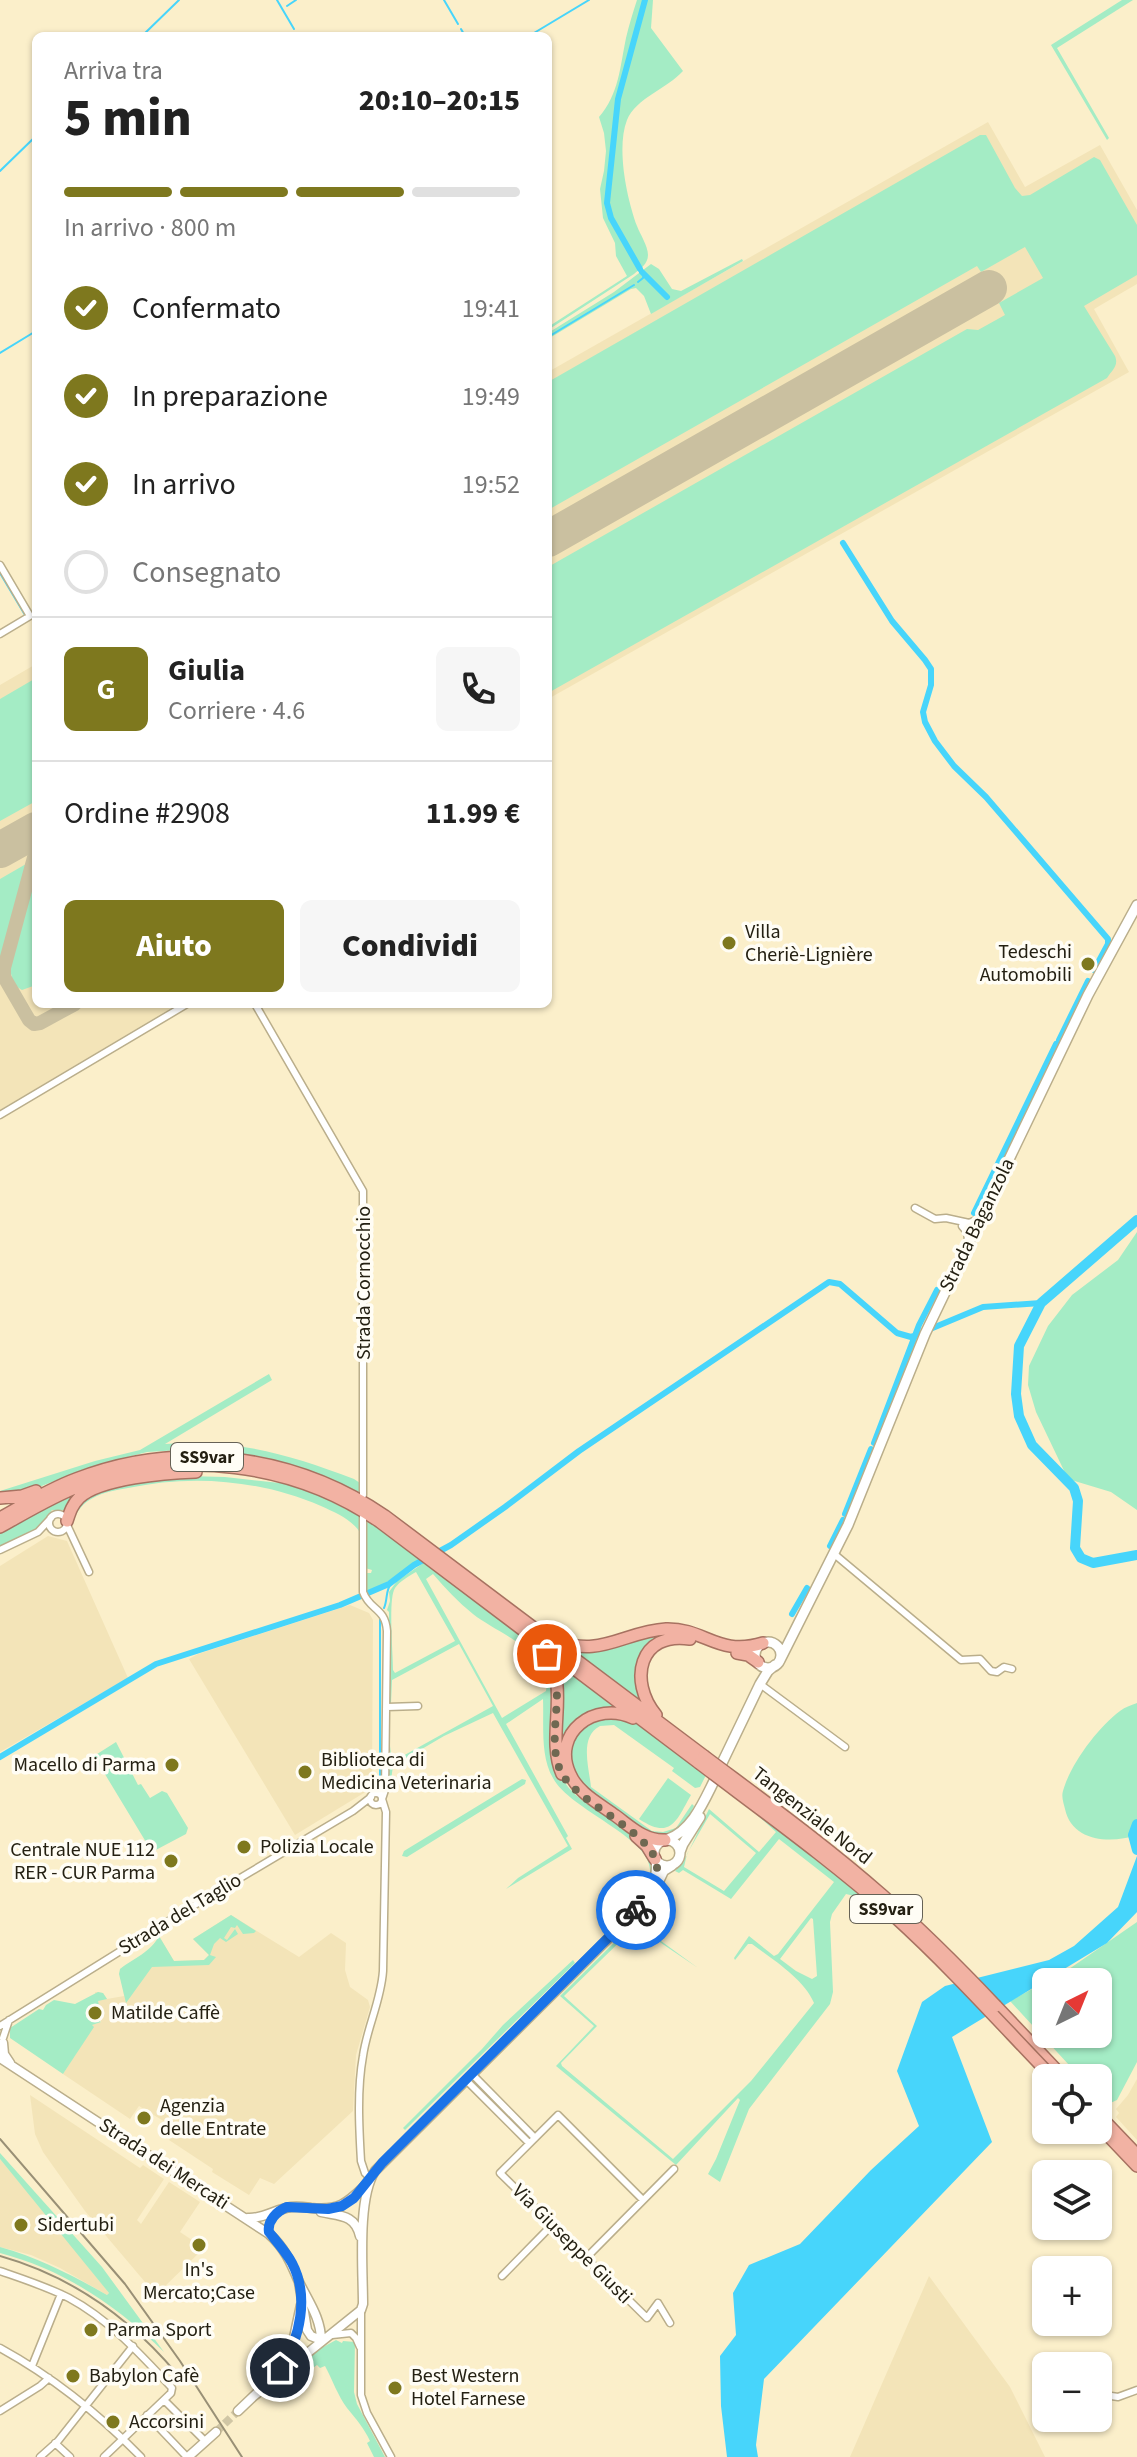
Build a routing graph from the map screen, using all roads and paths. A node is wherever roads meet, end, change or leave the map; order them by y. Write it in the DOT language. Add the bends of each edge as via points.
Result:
graph roads {
  1 [pos="0,565"];
  2 [pos="0,634"];
  3 [pos="1137,905"];
  4 [pos="180,1008"];
  5 [pos="257,1008"];
  6 [pos="0,1115"];
  7 [pos="915,1208"];
  8 [pos="982,1216"];
  9 [pos="964,1224"];
  10 [pos="975,1230"];
  11 [pos="969,1243"];
  12 [pos="116,1466"];
  13 [pos="288,1478"];
  14 [pos="363,1495"];
  15 [pos="0,1498"];
  16 [pos="363,1517"];
  17 [pos="0,1518"];
  18 [pos="51,1518"];
  19 [pos="67,1523"];
  20 [pos="0,1527"];
  21 [pos="56,1531"];
  22 [pos="37,1533"];
  23 [pos="405,1535"];
  24 [pos="77,1545"];
  25 [pos="0,1550"];
  26 [pos="833,1553"];
  27 [pos="89,1572"];
  28 [pos="458,1575"];
  29 [pos="492,1596"];
  30 [pos="515,1624"];
  31 [pos="794,1629"];
  32 [pos="765,1643"];
  33 [pos="758,1662"];
  34 [pos="778,1663"];
  35 [pos="1012,1669"];
  36 [pos="760,1684"];
  37 [pos="418,1706"];
  38 [pos="387,1707"];
  39 [pos="845,1747"];
  40 [pos="697,1756"];
  41 [pos="722,1763"];
  42 [pos="714,1781"];
  43 [pos="376,1797"];
  44 [pos="375,1805"];
  45 [pos="702,1805"];
  46 [pos="354,1810"];
  47 [pos="384,1817"];
  48 [pos="665,1840"];
  49 [pos="680,1852"];
  50 [pos="655,1859"];
  51 [pos="672,1866"];
  52 [pos="645,1898"];
  53 [pos="9,2020"];
  54 [pos="0,2026"];
  55 [pos="2,2041"];
  56 [pos="0,2058"];
  57 [pos="10,2064"];
  58 [pos="1040,2064"];
  59 [pos="1051,2064"];
  60 [pos="469,2077"];
  61 [pos="1112,2134"];
  62 [pos="1112,2134"];
  63 [pos="532,2141"];
  64 [pos="1137,2155"];
  65 [pos="1137,2166"];
  66 [pos="674,2169"];
  67 [pos="369,2181"];
  68 [pos="643,2200"];
  69 [pos="311,2208"];
  70 [pos="282,2209"];
  71 [pos="243,2215"];
  72 [pos="552,2225"];
  73 [pos="272,2236"];
  74 [pos="363,2256"];
  75 [pos="586,2258"];
  76 [pos="0,2271"];
  77 [pos="502,2276"];
  78 [pos="299,2282"];
  79 [pos="61,2294"];
  80 [pos="301,2305"];
  81 [pos="361,2310"];
  82 [pos="670,2323"];
  83 [pos="324,2338"];
  84 [pos="133,2346"];
  85 [pos="360,2347"];
  86 [pos="0,2349"];
  87 [pos="32,2366"];
  88 [pos="49,2378"];
  89 [pos="1137,2390"];
  90 [pos="254,2396"];
  91 [pos="1112,2396"];
  92 [pos="164,2400"];
  93 [pos="85,2406"];
  94 [pos="0,2411"];
  95 [pos="238,2411"];
  96 [pos="147,2415"];
  97 [pos="216,2432"];
  98 [pos="123,2439"];
  99 [pos="205,2441"];
  100 [pos="55,2443"];
  101 [pos="40,2457"];
  102 [pos="70,2457"];
  103 [pos="104,2457"];
  104 [pos="141,2457"];
  105 [pos="188,2457"];
  106 [pos="391,2457"];
  1 -- 2 [label="street" via="30,616"];
  3 -- 8 [label="main road, Strada Baganzola"];
  4 -- 6 [label="street"];
  5 -- 14 [label="street, Strada Cornocchio" via="363,1191"];
  7 -- 9 [label="street" via="935,1219"];
  8 -- 9 [label="street"];
  8 -- 10 [label="main road, Strada Baganzola"];
  9 -- 10 [label="street"];
  9 -- 11 [label="street"];
  10 -- 11 [label="main road, Strada Baganzola"];
  11 -- 26 [label="main road, Strada Baganzola" via="925,1332"];
  12 -- 15 [label="highway" via="83,1472 26,1495"];
  12 -- 17 [label="highway, SS9var" via="65,1483"];
  12 -- 23 [label="highway, SS9var" via="195,1456 278,1467 345,1492"];
  13 -- 19 [label="highway" via="214,1472 137,1478 85,1493 73,1505"];
  13 -- 20 [label="highway, SS9var" via="209,1465 135,1470 70,1490"];
  13 -- 23 [label="highway, SS9var" via="339,1498"];
  16 -- 38 [label="street" via="364,1595 385,1616 387,1627"];
  18 -- 19 [label="street" via="59,1513"];
  18 -- 21 [label="street"];
  18 -- 22 [label="street"];
  19 -- 21 [label="street"];
  19 -- 24 [label="street"];
  21 -- 22 [label="street"];
  21 -- 24 [label="street"];
  22 -- 25 [label="street"];
  23 -- 28 [label="highway, SS9var"];
  24 -- 27 [label="street"];
  26 -- 31 [label="main road, Strada Baganzola"];
  26 -- 35 [label="street" via="961,1660 980,1659 991,1671"];
  28 -- 29 [label="highway, SS9var"];
  28 -- 30 [label="highway, SS9var"];
  29 -- 32 [label="highway" via="551,1637 575,1646 600,1646 667,1629 735,1648"];
  29 -- 40 [label="highway, SS9var"];
  30 -- 40 [label="highway, SS9var"];
  30 -- 50 [label="highway" via="545,1651 554,1667 561,1772 643,1842"];
  31 -- 32 [label="main road"];
  31 -- 34 [label="main road, Strada Baganzola"];
  32 -- 33 [label="main road" via="756,1652"];
  32 -- 34 [label="main road" via="778,1647"];
  33 -- 34 [label="main road" via="765,1667"];
  33 -- 36 [label="main road"];
  33 -- 40 [label="highway" via="683,1638 661,1642 647,1654 640,1676 645,1698"];
  34 -- 36 [label="main road, Strada Baganzola"];
  36 -- 39 [label="street"];
  36 -- 41 [label="main road, Strada Baganzola"];
  37 -- 38 [label="street"];
  38 -- 43 [label="street" via="385,1791"];
  40 -- 48 [label="highway" via="613,1712 598,1713 572,1733 568,1768 581,1790 643,1835"];
  40 -- 58 [label="highway, SS9var, bridge" via="895,1918"];
  40 -- 59 [label="highway, Tangenziale Nord / SS9var, bridge" via="839,1859 901,1912"];
  42 -- 45 [label="main road"];
  43 -- 44 [label="street" via="381,1803"];
  43 -- 46 [label="street, Strada del Taglio"];
  43 -- 47 [label="street" via="385,1808"];
  44 -- 46 [label="street, Strada del Taglio"];
  44 -- 47 [label="street"];
  45 -- 48 [label="main road" via="683,1832"];
  45 -- 49 [label="main road"];
  46 -- 53 [label="street, Strada del Taglio"];
  47 -- 67 [label="street" via="382,1980 361,2072 361,2161"];
  48 -- 49 [label="main road"];
  48 -- 50 [label="main road" via="655,1848"];
  49 -- 51 [label="main road"];
  50 -- 51 [label="main road"];
  50 -- 52 [label="street" via="655,1876"];
  51 -- 52 [label="street"];
  52 -- 60 [label="street"];
  53 -- 54 [label="street, Strada del Taglio"];
  53 -- 55 [label="street"];
  55 -- 57 [label="street"];
  56 -- 57 [label="street, Strada dei Mercati"];
  57 -- 71 [label="street, Strada dei Mercati"];
  60 -- 63 [label="street"];
  60 -- 67 [label="street"];
  61 -- 64 [label="highway"];
  62 -- 65 [label="highway"];
  63 -- 68 [label="street" via="558,2115"];
  63 -- 72 [label="street, Via Giuseppe Giusti" via="500,2173"];
  66 -- 68 [label="street"];
  67 -- 69 [label="street" via="342,2206"];
  67 -- 74 [label="street"];
  68 -- 75 [label="street"];
  69 -- 70 [label="street"];
  69 -- 74 [label="street" via="352,2220"];
  70 -- 71 [label="street" via="254,2218"];
  70 -- 73 [label="street" via="269,2224"];
  71 -- 73 [label="street, Strada dei Mercati"];
  72 -- 75 [label="street, Via Giuseppe Giusti"];
  72 -- 77 [label="street"];
  73 -- 78 [label="street, Strada dei Mercati" via="289,2257"];
  74 -- 81 [label="street"];
  75 -- 82 [label="street, Via Giuseppe Giusti" via="647,2318 658,2303"];
  76 -- 79 [label="street"];
  78 -- 80 [label="street, Strada dei Mercati"];
  78 -- 83 [label="street, Strada dei Mercati"];
  79 -- 84 [label="street"];
  79 -- 87 [label="street"];
  80 -- 83 [label="street, Strada dei Mercati" via="307,2332"];
  80 -- 90 [label="street, Strada dei Mercati" via="290,2353"];
  81 -- 83 [label="street"];
  81 -- 85 [label="street"];
  83 -- 85 [label="street" via="351,2333"];
  83 -- 90 [label="street, Strada dei Mercati"];
  84 -- 92 [label="street" via="172,2388"];
  84 -- 93 [label="street"];
  85 -- 106 [label="street" via="362,2398"];
  86 -- 87 [label="street"];
  87 -- 88 [label="street"];
  88 -- 93 [label="street"];
  88 -- 94 [label="street"];
  89 -- 91 [label="street"];
  90 -- 95 [label="street, Strada dei Mercati"];
  92 -- 96 [label="street"];
  92 -- 99 [label="street"];
  93 -- 98 [label="street"];
  93 -- 100 [label="street"];
  96 -- 98 [label="street"];
  96 -- 105 [label="street"];
  97 -- 99 [label="street"];
  98 -- 103 [label="street"];
  98 -- 104 [label="street"];
  99 -- 105 [label="street"];
  100 -- 101 [label="street"];
  100 -- 102 [label="street"];
}
